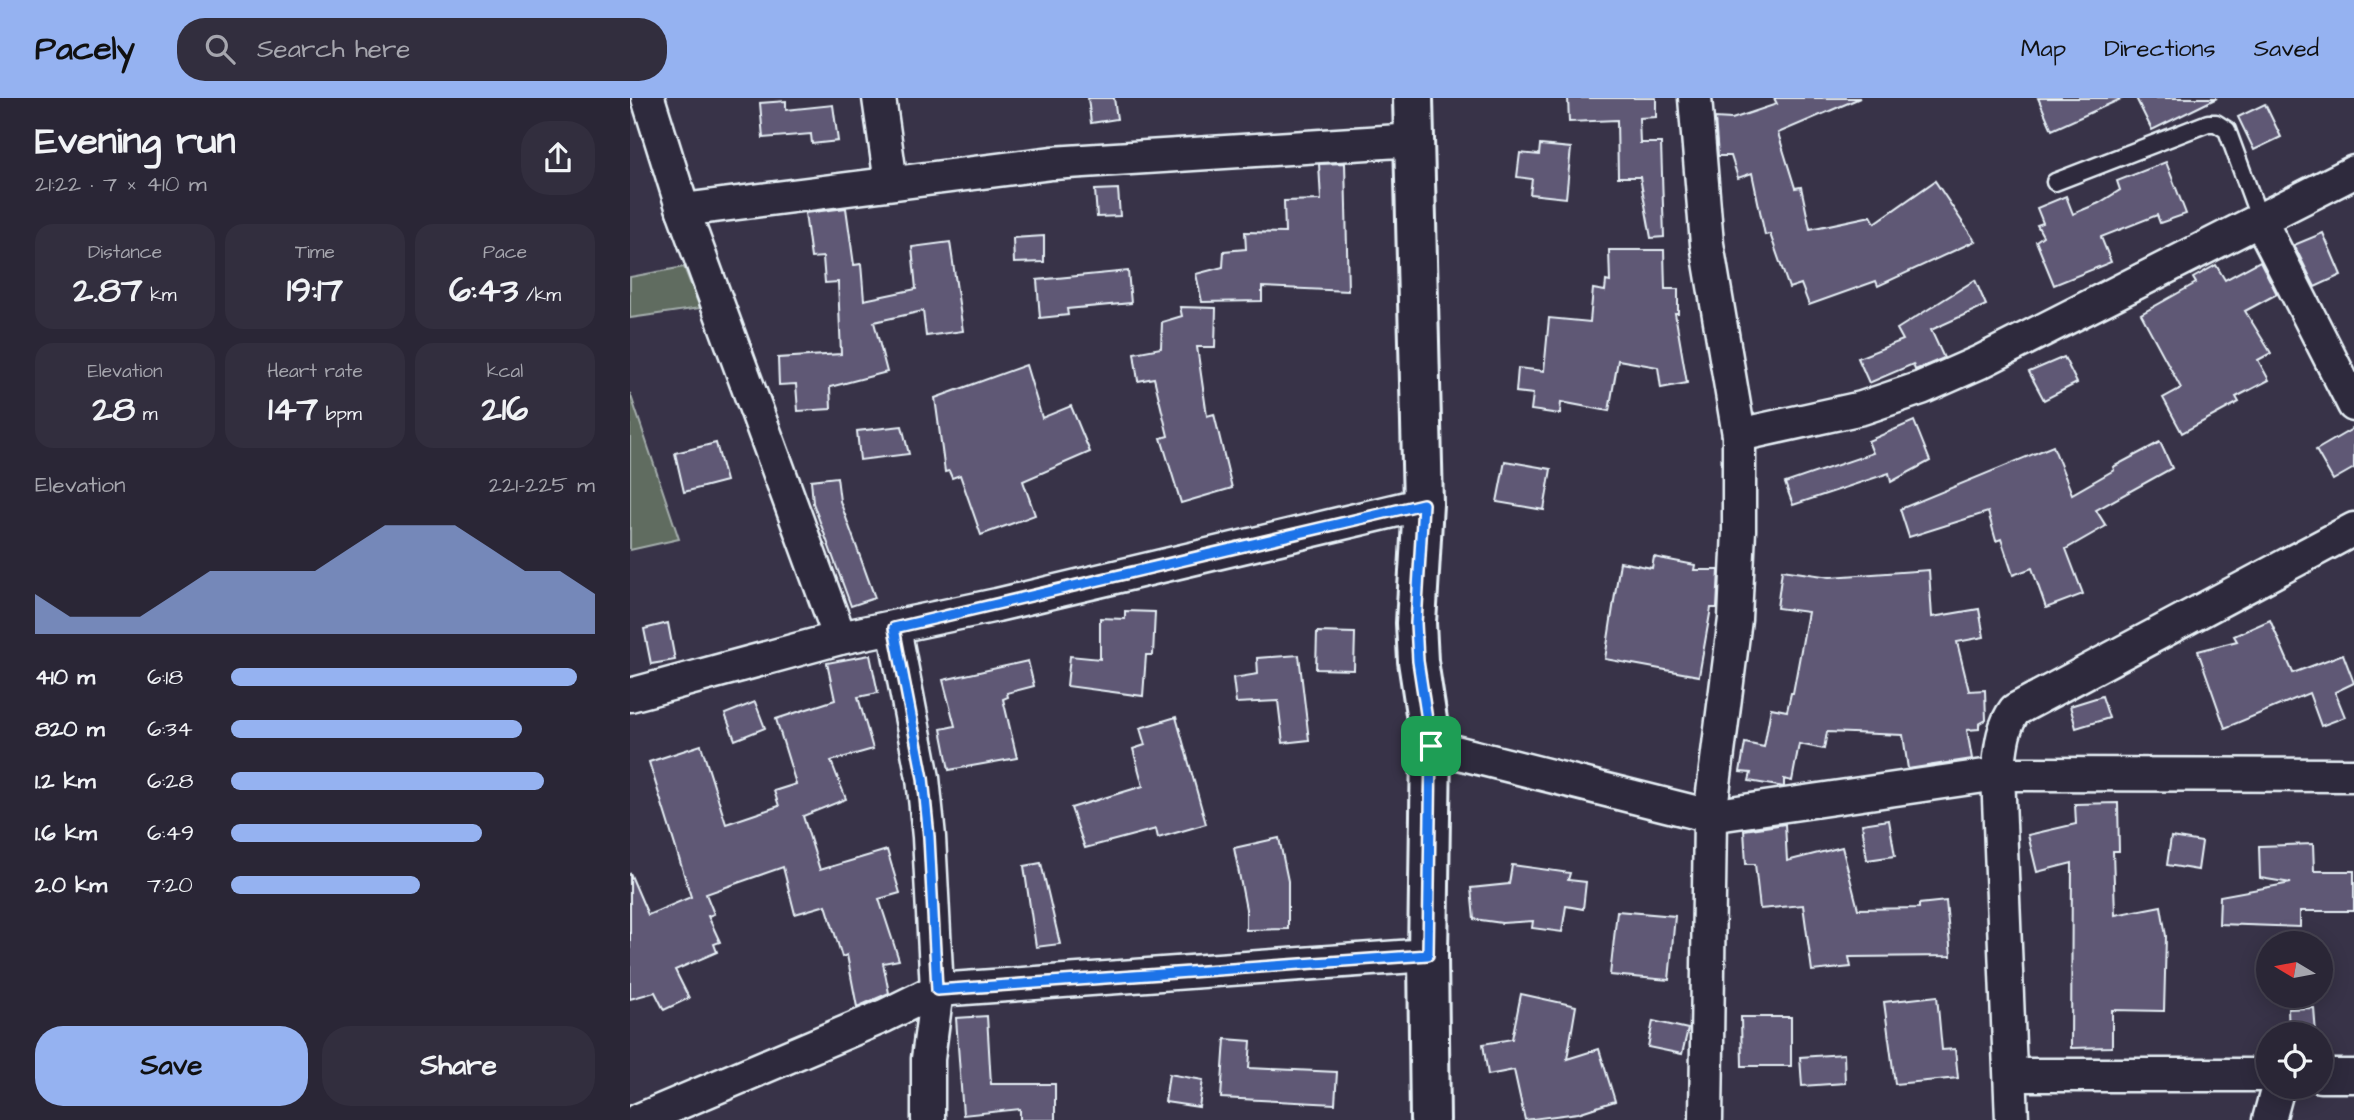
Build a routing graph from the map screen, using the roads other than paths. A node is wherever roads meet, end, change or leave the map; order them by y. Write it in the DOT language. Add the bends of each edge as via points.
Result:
graph roads {
  1 [pos="648,98"];
  2 [pos="880,98"];
  3 [pos="1413,98"];
  4 [pos="1695,98"];
  5 [pos="1415,141"];
  6 [pos="2354,172"];
  7 [pos="2055,181"];
  8 [pos="891,183"];
  9 [pos="683,210"];
  10 [pos="2260,220"];
  11 [pos="2354,405"];
  12 [pos="1739,435"];
  13 [pos="1423,504"];
  14 [pos="2354,529"];
  15 [pos="894,628"];
  16 [pos="840,638"];
  17 [pos="630,695"];
  18 [pos="1431,746"];
  19 [pos="1998,774"];
  20 [pos="2354,775"];
  21 [pos="1710,817"];
  22 [pos="1428,955"];
  23 [pos="937,990"];
  24 [pos="2011,1075"];
  25 [pos="2256,1075"];
  26 [pos="2333,1076"];
  27 [pos="2354,1076"];
  28 [pos="2275,1099"];
  29 [pos="639,1120"];
  30 [pos="928,1120"];
  31 [pos="1430,1120"];
  32 [pos="1706,1120"];
  33 [pos="2012,1120"];
  34 [pos="2269,1120"];
  1 -- 9 [label="street"];
  2 -- 8 [label="street"];
  3 -- 5 [label="street"];
  4 -- 12 [label="street" via="1707,244"];
  5 -- 8 [label="street" via="1052,163"];
  5 -- 13 [label="street"];
  6 -- 10 [label="street"];
  7 -- 10 [label="lane" via="2216,123 2227,130"];
  8 -- 9 [label="street"];
  9 -- 16 [label="street"];
  10 -- 11 [label="street"];
  10 -- 12 [label="street" via="1921,388 1862,408"];
  12 -- 21 [label="street" via="1735,619"];
  13 -- 15 [label="street"];
  13 -- 18 [label="street" via="1416,623"];
  14 -- 19 [label="street" via="2015,710 2003,733"];
  15 -- 16 [label="street"];
  15 -- 23 [label="street" via="923,778"];
  16 -- 17 [label="street"];
  18 -- 21 [label="street"];
  18 -- 22 [label="street"];
  19 -- 20 [label="street"];
  19 -- 21 [label="street"];
  19 -- 24 [label="street"];
  21 -- 32 [label="street"];
  22 -- 23 [label="street"];
  22 -- 31 [label="street"];
  23 -- 29 [label="street"];
  23 -- 30 [label="street" via="928,1059"];
  24 -- 25 [label="street"];
  24 -- 33 [label="street"];
  26 -- 27 [label="street"];
  28 -- 34 [label="street"];
}
